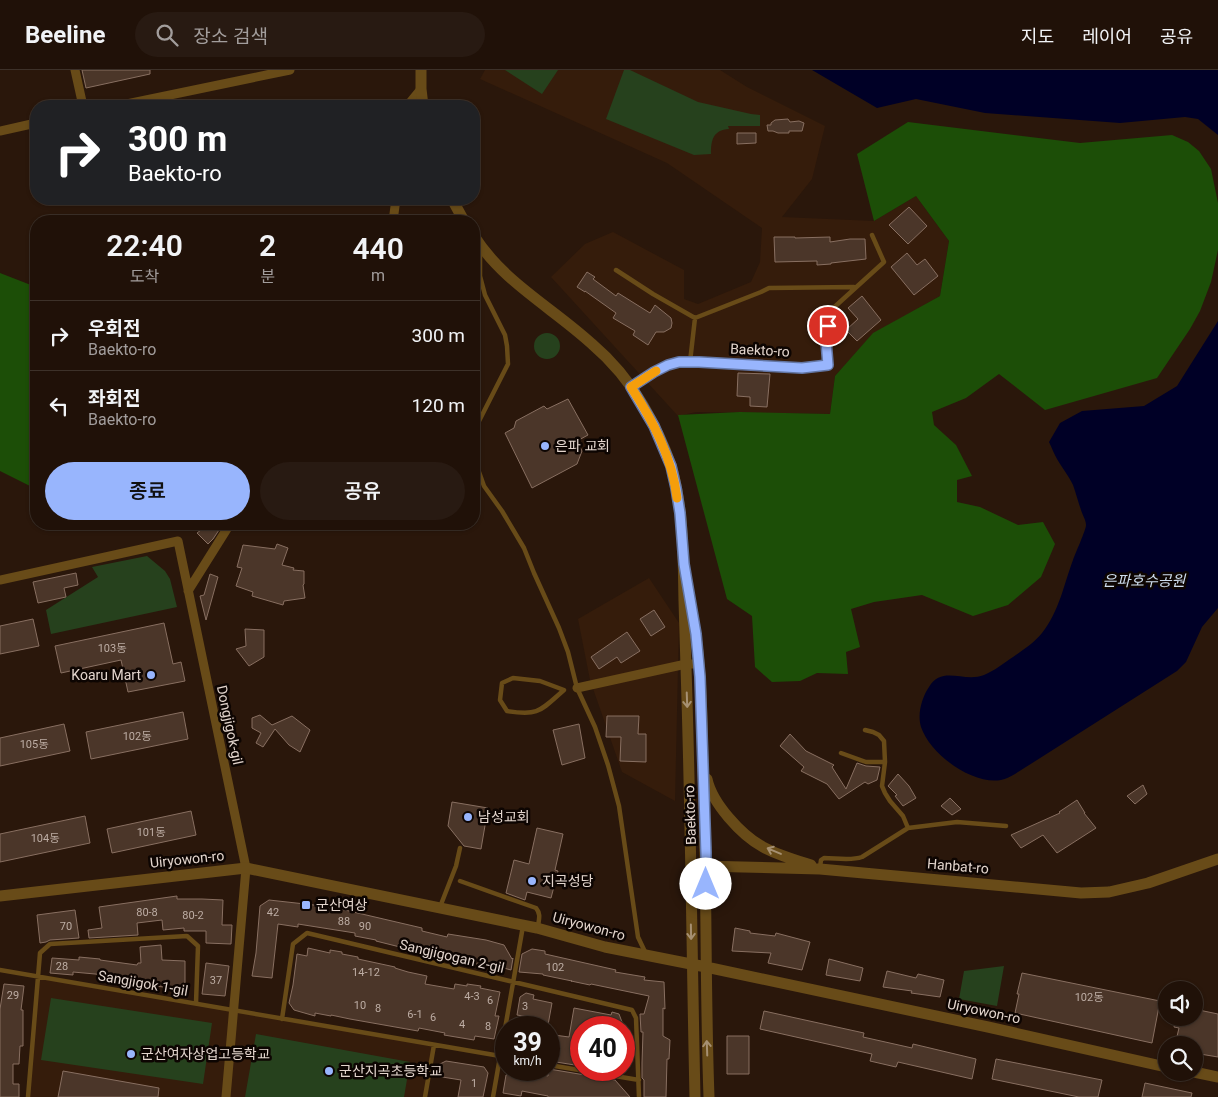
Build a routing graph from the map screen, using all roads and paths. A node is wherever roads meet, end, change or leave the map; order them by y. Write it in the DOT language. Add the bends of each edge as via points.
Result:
graph roads {
  1 [pos="75,70"];
  2 [pos="290,70"];
  3 [pos="421,70"];
  4 [pos="421,89"];
  5 [pos="82,100"];
  6 [pos="146,100"];
  7 [pos="412,100"];
  8 [pos="422,100"];
  9 [pos="30,124"];
  10 [pos="0,131"];
  11 [pos="872,235"];
  12 [pos="480,244"];
  13 [pos="616,270"];
  14 [pos="480,276"];
  15 [pos="854,288"];
  16 [pos="695,318"];
  17 [pos="690,362"];
  18 [pos="631,387"];
  19 [pos="480,421"];
  20 [pos="480,475"];
  21 [pos="226,530"];
  22 [pos="684,564"];
  23 [pos="0,580"];
  24 [pos="188,591"];
  25 [pos="686,664"];
  26 [pos="698,664"];
  27 [pos="577,688"];
  28 [pos="564,690"];
  29 [pos="865,730"];
  30 [pos="841,753"];
  31 [pos="703,760"];
  32 [pos="886,762"];
  33 [pos="1006,826"];
  34 [pos="908,828"];
  35 [pos="460,848"];
  36 [pos="1218,859"];
  37 [pos="690,866"];
  38 [pos="706,866"];
  39 [pos="246,868"];
  40 [pos="820,869"];
  41 [pos="460,881"];
  42 [pos="0,896"];
  43 [pos="440,907"];
  44 [pos="524,925"];
  45 [pos="537,928"];
  46 [pos="647,956"];
  47 [pos="692,964"];
  48 [pos="706,967"];
  49 [pos="0,970"];
  50 [pos="38,976"];
  51 [pos="513,982"];
  52 [pos="196,1004"];
  53 [pos="233,1010"];
  54 [pos="507,1016"];
  55 [pos="282,1019"];
  56 [pos="434,1045"];
  57 [pos="495,1055"];
  58 [pos="1158,1065"];
  59 [pos="560,1066"];
  60 [pos="1203,1074"];
  61 [pos="1218,1077"];
  62 [pos="639,1080"];
  63 [pos="496,1081"];
  64 [pos="28,1097"];
  65 [pos="226,1097"];
  66 [pos="424,1097"];
  67 [pos="493,1097"];
  68 [pos="639,1097"];
  69 [pos="695,1097"];
  70 [pos="709,1097"];
  1 -- 5 [label="street"];
  2 -- 6 [label="street"];
  3 -- 4 [label="street"];
  4 -- 7 [label="street"];
  4 -- 8 [label="street"];
  9 -- 10 [label="street"];
  11 -- 15 [label="lane, Baekto-ro" via="884,262"];
  12 -- 18 [label="street, Baekto-ro" via="502,269 592,343"];
  13 -- 16 [label="lane"];
  14 -- 19 [label="lane" via="485,295 505,335 508,364"];
  15 -- 16 [label="lane" via="769,288"];
  15 -- 17 [label="lane, Baekto-ro" via="830,311 826,341 828,365 802,368"];
  16 -- 17 [label="lane"];
  17 -- 18 [label="lane, Baekto-ro" via="668,365"];
  18 -- 22 [label="street, Baekto-ro" via="654,426 671,466 680,513"];
  20 -- 27 [label="lane" via="524,548 560,628"];
  21 -- 24 [label="street"];
  22 -- 25 [label="street, Baekto-ro"];
  22 -- 26 [label="street, Baekto-ro"];
  23 -- 24 [label="street, Dongjigok-gil" via="178,541"];
  24 -- 39 [label="street, Dongjigok-gil"];
  25 -- 26 [label="street"];
  25 -- 27 [label="street"];
  25 -- 37 [label="street, Baekto-ro, one-way"];
  26 -- 31 [label="street, Baekto-ro"];
  27 -- 46 [label="lane" via="595,727 619,806 638,937"];
  28 -- 28 [label="lane" via="540,681 513,678 502,683 500,700 507,710 525,714 540,711"];
  29 -- 32 [label="lane" via="879,735 884,741"];
  30 -- 32 [label="lane" via="866,762"];
  31 -- 38 [label="street, Baekto-ro"];
  40 -- 31 [label="street, one-way" via="751,839 714,797"];
  32 -- 34 [label="lane" via="882,786"];
  33 -- 34 [label="lane" via="957,822"];
  34 -- 40 [label="lane" via="855,860 824,858"];
  35 -- 43 [label="lane"];
  36 -- 40 [label="street, Hanbat-ro" via="1148,883 1109,892 1081,893"];
  37 -- 38 [label="street, Hanbat-ro"];
  37 -- 47 [label="street, Baekto-ro, one-way"];
  38 -- 40 [label="street, Hanbat-ro"];
  38 -- 48 [label="street, Baekto-ro"];
  39 -- 42 [label="street, Uiryowon-ro"];
  39 -- 43 [label="street, Uiryowon-ro"];
  39 -- 53 [label="street, Dongjigok-gil"];
  41 -- 45 [label="lane" via="536,908 540,916"];
  43 -- 44 [label="street, Uiryowon-ro"];
  44 -- 45 [label="street, Uiryowon-ro"];
  44 -- 51 [label="lane, Sangjigogan 2-gil"];
  45 -- 46 [label="street, Uiryowon-ro"];
  46 -- 47 [label="street, Uiryowon-ro"];
  47 -- 48 [label="street, Uiryowon-ro"];
  47 -- 69 [label="street, Baekto-ro"];
  48 -- 58 [label="street, Uiryowon-ro"];
  70 -- 48 [label="street, Baekto-ro, one-way"];
  49 -- 50 [label="lane, Sangjigok 1-gil"];
  50 -- 52 [label="lane, Sangjigok 1-gil"];
  50 -- 52 [label="lane" via="40,953 50,944 187,936 198,946"];
  50 -- 64 [label="lane"];
  51 -- 54 [label="lane, Sangjigogan 2-gil"];
  51 -- 55 [label="lane, Sangjigogan 2-gil" via="308,933 294,944"];
  51 -- 62 [label="lane" via="632,1010 636,1018"];
  52 -- 53 [label="lane, Sangjigok 1-gil"];
  53 -- 55 [label="lane, Sangjigok 1-gil"];
  53 -- 65 [label="street, Dongjigok-gil"];
  55 -- 56 [label="lane, Sangjigok 1-gil"];
  56 -- 57 [label="lane, Sangjigok 1-gil"];
  56 -- 66 [label="lane"];
  59 -- 62 [label="lane"];
  60 -- 61 [label="street"];
  62 -- 68 [label="lane"];
  63 -- 67 [label="lane, Sangjigogan 2-gil"];
}
